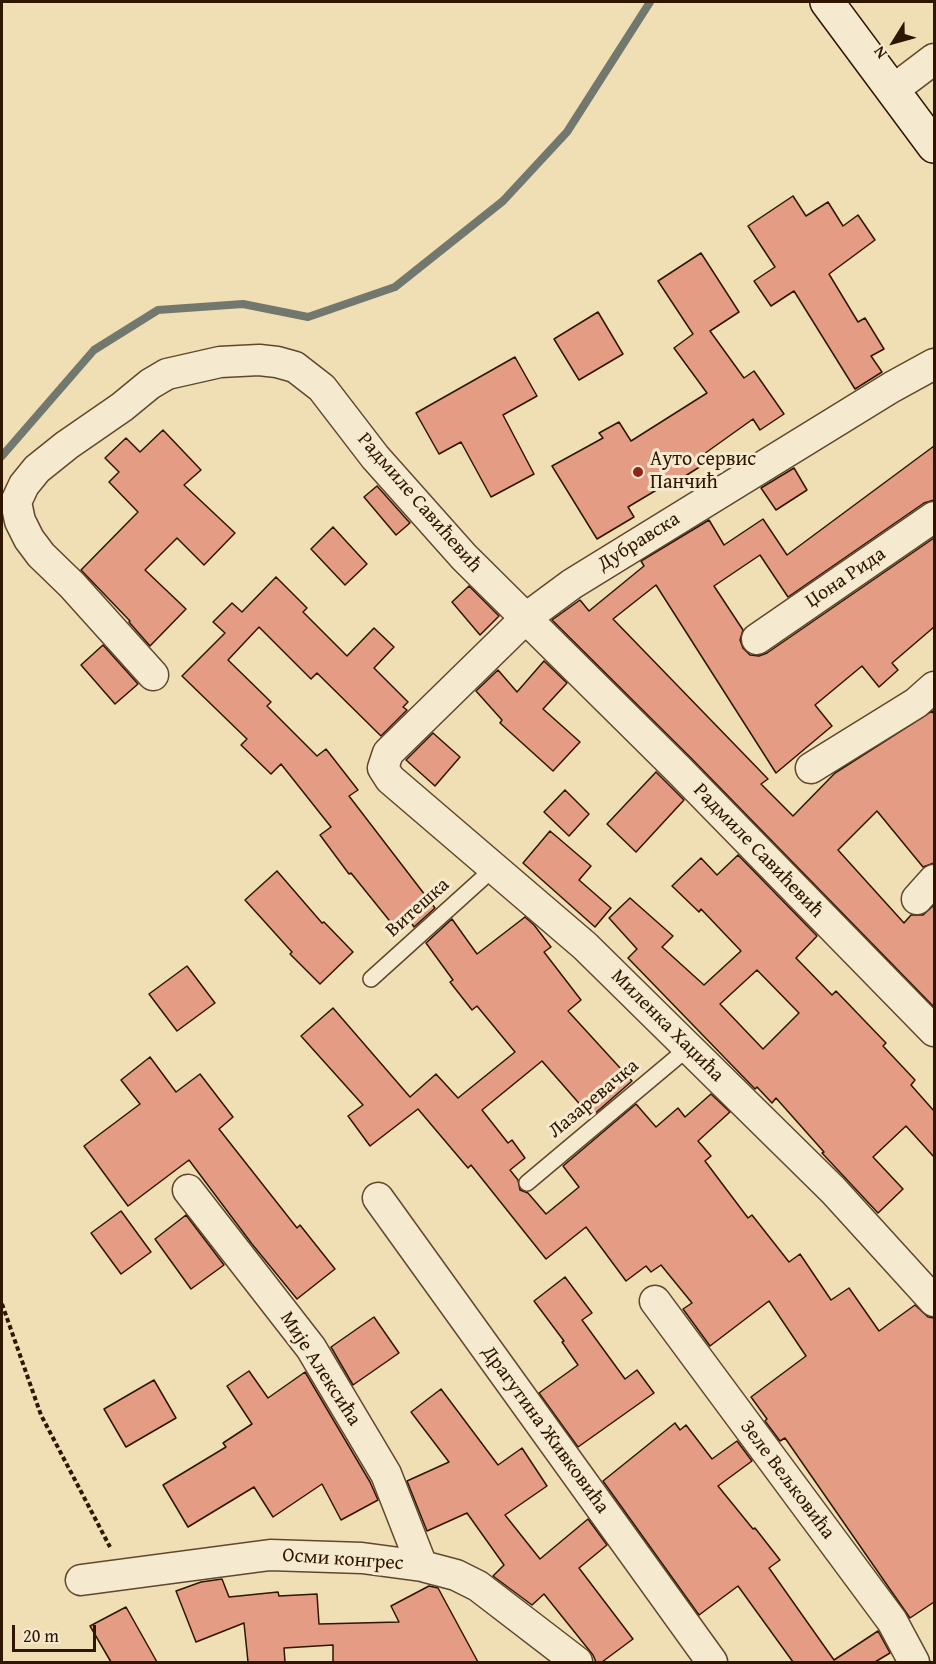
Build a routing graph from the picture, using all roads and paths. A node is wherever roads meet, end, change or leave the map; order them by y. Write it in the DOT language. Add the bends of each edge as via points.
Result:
graph roads {
  1 [pos="827,2"];
  2 [pos="934,59"];
  3 [pos="893,90"];
  4 [pos="934,146"];
  5 [pos="934,364"];
  6 [pos="9,506"];
  7 [pos="934,517"];
  8 [pos="526,618"];
  9 [pos="757,639"];
  10 [pos="153,675"];
  11 [pos="934,687"];
  12 [pos="383,768"];
  13 [pos="812,768"];
  14 [pos="494,868"];
  15 [pos="371,979"];
  16 [pos="934,1031"];
  17 [pos="688,1048"];
  18 [pos="527,1183"];
  19 [pos="188,1190"];
  20 [pos="378,1198"];
  21 [pos="654,1301"];
  22 [pos="934,1301"];
  23 [pos="2,1304"];
  24 [pos="422,1566"];
  25 [pos="124,1574"];
  26 [pos="81,1580"];
  27 [pos="577,1662"];
  28 [pos="711,1662"];
  29 [pos="914,1662"];
  1 -- 3 [label="main road"];
  2 -- 3 [label="street"];
  3 -- 4 [label="main road"];
  5 -- 8 [label="street, Дубравска" via="582,578"];
  6 -- 8 [label="street, Радмиле Савићевић" via="38,469 167,374 220,362 277,362 295,367 322,387 375,457 464,557"];
  6 -- 10 [label="street, Радмиле Савићевић" via="41,555"];
  7 -- 9 [label="street, Џона Рида"];
  8 -- 12 [label="street, Дубравска" via="388,753"];
  8 -- 16 [label="street, Радмиле Савићевић"];
  11 -- 13 [label="street" via="916,703"];
  12 -- 14 [label="street, Миленка Хаџића" via="390,779"];
  14 -- 15 [label="lane, Витешка"];
  14 -- 17 [label="street, Миленка Хаџића" via="585,946"];
  17 -- 18 [label="lane, Лазаревачка"];
  17 -- 22 [label="street, Миленка Хаџића" via="833,1190"];
  19 -- 24 [label="street, Мије Алексића" via="311,1348 386,1474"];
  20 -- 28 [label="street, Драгутина Живковића"];
  21 -- 29 [label="street, Зеле Вељковића" via="892,1621"];
  23 -- 25 [label="path" via="41,1415"];
  24 -- 25 [label="street, Осми конгрес" via="362,1558 270,1555"];
  24 -- 27 [label="street, Осми конгрес" via="478,1586"];
  25 -- 26 [label="street, Осми конгрес"];
}
